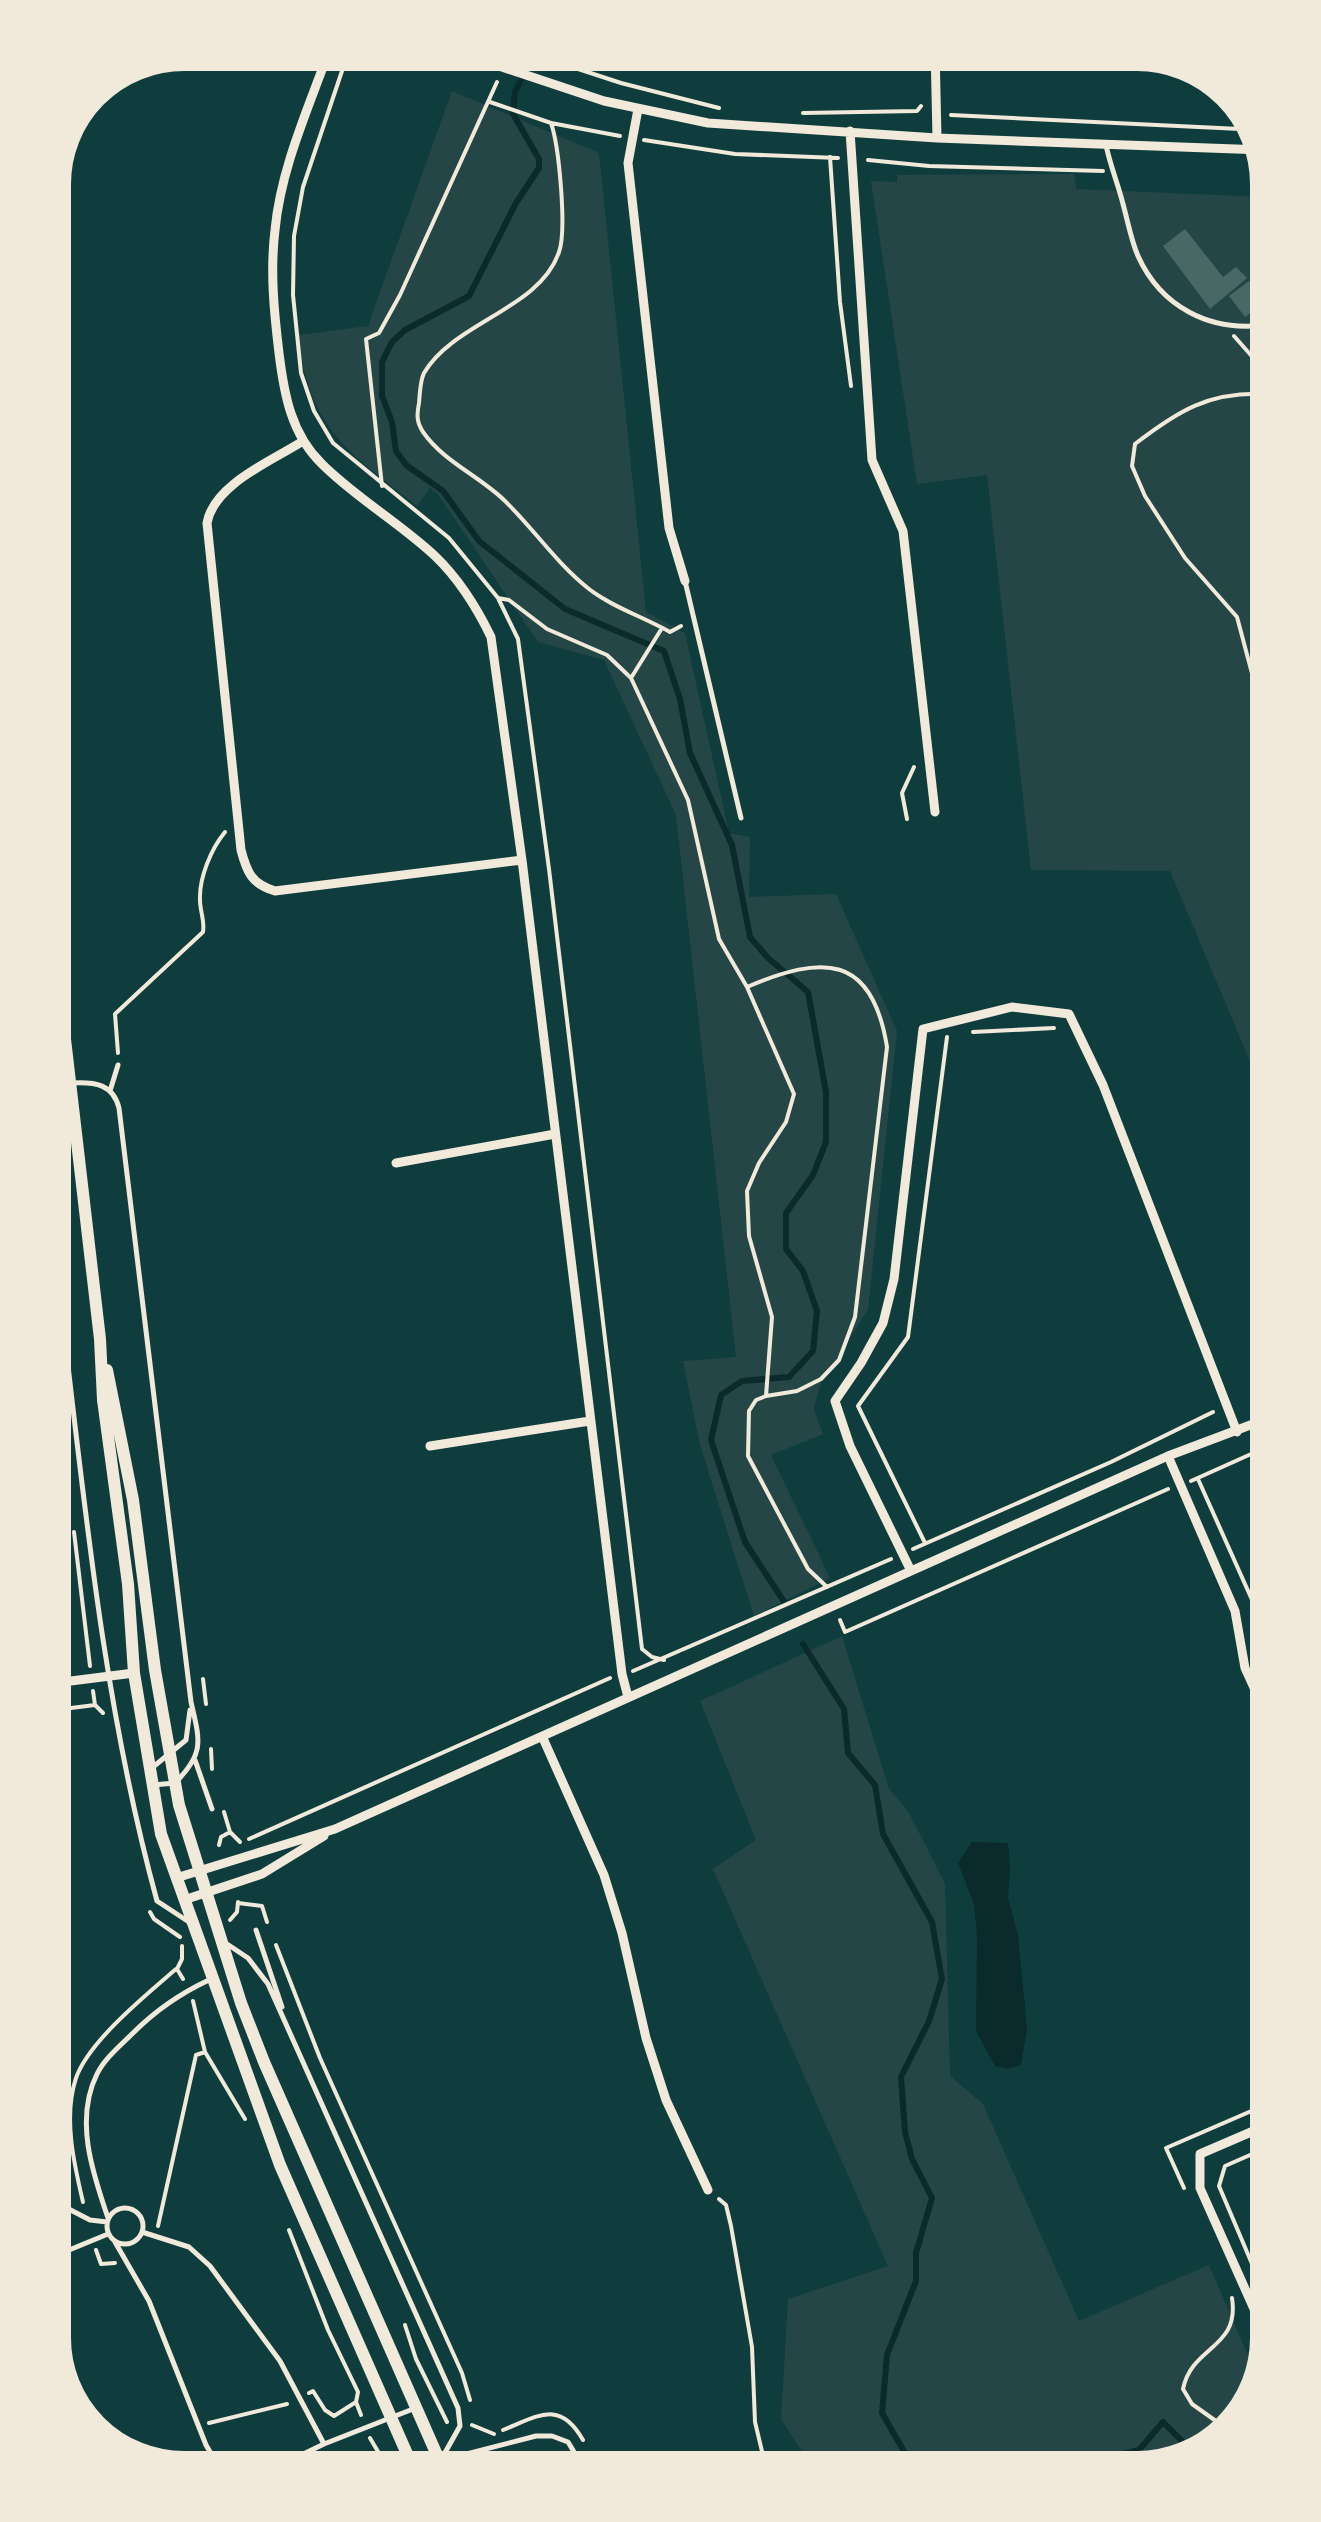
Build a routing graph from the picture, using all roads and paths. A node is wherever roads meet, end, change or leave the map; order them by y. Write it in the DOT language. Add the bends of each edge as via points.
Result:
graph roads {
  1 [pos="324,65"];
  2 [pos="344,65"];
  3 [pos="496,65"];
  4 [pos="936,65"];
  5 [pos="566,66"];
  6 [pos="720,108"];
  7 [pos="638,109"];
  8 [pos="917,111"];
  9 [pos="804,113"];
  10 [pos="937,114"];
  11 [pos="551,123"];
  12 [pos="1242,129"];
  13 [pos="850,131"];
  14 [pos="631,138"];
  15 [pos="937,138"];
  16 [pos="1106,145"];
  17 [pos="1250,150"];
  18 [pos="851,160"];
  19 [pos="1112,171"];
  20 [pos="1256,326"];
  21 [pos="1234,336"];
  22 [pos="1256,361"];
  23 [pos="1256,394"];
  24 [pos="303,441"];
  25 [pos="382,486"];
  26 [pos="684,581"];
  27 [pos="498,598"];
  28 [pos="692,614"];
  29 [pos="661,630"];
  30 [pos="631,678"];
  31 [pos="1256,696"];
  32 [pos="934,812"];
  33 [pos="741,818"];
  34 [pos="238,827"];
  35 [pos="522,860"];
  36 [pos="747,987"];
  37 [pos="1066,1027"];
  38 [pos="972,1032"];
  39 [pos="948,1033"];
  40 [pos="65,1040"];
  41 [pos="118,1066"];
  42 [pos="70,1083"];
  43 [pos="110,1090"];
  44 [pos="555,1134"];
  45 [pos="396,1163"];
  46 [pos="65,1333"];
  47 [pos="100,1339"];
  48 [pos="766,1396"];
  49 [pos="1213,1412"];
  50 [pos="590,1421"];
  51 [pos="1256,1424"];
  52 [pos="1237,1432"];
  53 [pos="430,1446"];
  54 [pos="1256,1452"];
  55 [pos="1168,1456"];
  56 [pos="1198,1479"];
  57 [pos="1180,1485"];
  58 [pos="1168,1489"];
  59 [pos="925,1543"];
  60 [pos="910,1550"];
  61 [pos="894,1557"];
  62 [pos="911,1571"];
  63 [pos="828,1588"];
  64 [pos="1256,1609"];
  65 [pos="840,1620"];
  66 [pos="154,1670"];
  67 [pos="134,1673"];
  68 [pos="110,1677"];
  69 [pos="203,1679"];
  70 [pos="606,1680"];
  71 [pos="65,1683"];
  72 [pos="1256,1695"];
  73 [pos="628,1697"];
  74 [pos="191,1702"];
  75 [pos="95,1705"];
  76 [pos="65,1709"];
  77 [pos="207,1714"];
  78 [pos="542,1736"];
  79 [pos="210,1745"];
  80 [pos="170,1756"];
  81 [pos="195,1760"];
  82 [pos="149,1770"];
  83 [pos="213,1773"];
  84 [pos="175,1783"];
  85 [pos="151,1785"];
  86 [pos="222,1802"];
  87 [pos="212,1808"];
  88 [pos="335,1829"];
  89 [pos="230,1832"];
  90 [pos="219,1845"];
  91 [pos="199,1870"];
  92 [pos="176,1878"];
  93 [pos="207,1894"];
  94 [pos="184,1900"];
  95 [pos="148,1903"];
  96 [pos="230,1921"];
  97 [pos="268,1922"];
  98 [pos="192,1923"];
  99 [pos="256,1930"];
  100 [pos="220,1939"];
  101 [pos="274,1939"];
  102 [pos="176,1969"];
  103 [pos="211,1979"];
  104 [pos="189,1990"];
  105 [pos="287,2024"];
  106 [pos="205,2052"];
  107 [pos="1256,2130"];
  108 [pos="250,2131"];
  109 [pos="1256,2152"];
  110 [pos="708,2190"];
  111 [pos="65,2207"];
  112 [pos="85,2217"];
  113 [pos="108,2220"];
  114 [pos="287,2225"];
  115 [pos="142,2232"];
  116 [pos="108,2234"];
  117 [pos="155,2235"];
  118 [pos="92,2240"];
  119 [pos="116,2242"];
  120 [pos="65,2252"];
  121 [pos="125,2259"];
  122 [pos="1256,2275"];
  123 [pos="1232,2298"];
  124 [pos="1256,2313"];
  125 [pos="405,2324"];
  126 [pos="300,2398"];
  127 [pos="414,2409"];
  128 [pos="389,2418"];
  129 [pos="1219,2423"];
  130 [pos="451,2425"];
  131 [pos="198,2427"];
  132 [pos="472,2427"];
  133 [pos="324,2444"];
  134 [pos="374,2446"];
  135 [pos="214,2457"];
  136 [pos="298,2457"];
  137 [pos="381,2457"];
  138 [pos="408,2457"];
  139 [pos="437,2457"];
  140 [pos="446,2457"];
  141 [pos="474,2457"];
  142 [pos="578,2457"];
  143 [pos="761,2457"];
  1 -- 24 [label="street" via="286,171 273,249 282,381"];
  2 -- 25 [label="path" via="298,205 294,324 304,386 322,427"];
  3 -- 7 [label="street"];
  4 -- 10 [label="street"];
  5 -- 6 [label="path"];
  7 -- 13 [label="street" via="708,123"];
  7 -- 14 [label="street"];
  8 -- 9 [label="path"];
  10 -- 12 [label="path"];
  10 -- 15 [label="street"];
  11 -- 14 [label="path"];
  11 -- 25 [label="path" via="490,102 400,295 379,333 366,339"];
  11 -- 29 [label="path" via="560,251 530,292 487,318 422,375 417,419 449,461 504,500 591,591"];
  13 -- 15 [label="street"];
  13 -- 18 [label="street"];
  14 -- 18 [label="path" via="736,154"];
  14 -- 26 [label="street" via="628,163 669,528"];
  15 -- 16 [label="street"];
  16 -- 17 [label="street"];
  16 -- 19 [label="lane"];
  18 -- 19 [label="path"];
  18 -- 32 [label="street" via="872,460 903,531"];
  19 -- 20 [label="lane" via="1138,257 1165,294 1204,321"];
  21 -- 22 [label="path"];
  23 -- 31 [label="path" via="1224,395 1180,412 1135,444 1132,466 1185,558 1238,617"];
  24 -- 34 [label="street" via="227,489 208,517"];
  24 -- 35 [label="street" via="436,558 475,604 491,637 498,675"];
  25 -- 27 [label="path" via="449,538"];
  26 -- 28 [label="lane"];
  27 -- 30 [label="path" via="608,655"];
  27 -- 63 [label="path" via="524,666 642,1649 664,1660"];
  28 -- 29 [label="path" via="678,630"];
  28 -- 33 [label="lane"];
  29 -- 30 [label="path"];
  30 -- 36 [label="path" via="688,800 720,939"];
  34 -- 35 [label="street" via="246,869 256,885 275,891"];
  34 -- 41 [label="path" via="229,828 208,862 202,932 115,1014"];
  35 -- 44 [label="street"];
  36 -- 48 [label="path" via="794,1094 786,1122 747,1191 749,1236 772,1317"];
  36 -- 48 [label="path" via="804,966 836,966 872,999 887,1047 855,1317 839,1360 822,1379"];
  37 -- 38 [label="path"];
  39 -- 59 [label="path" via="908,1337 858,1406"];
  40 -- 42 [label="main road"];
  41 -- 43 [label="lane"];
  42 -- 43 [label="lane" via="95,1082"];
  42 -- 47 [label="main road"];
  43 -- 74 [label="lane" via="120,1118"];
  44 -- 45 [label="street"];
  44 -- 50 [label="street"];
  46 -- 68 [label="lane"];
  47 -- 66 [label="main road" via="133,1500"];
  47 -- 67 [label="main road"];
  48 -- 63 [label="path" via="749,1411 748,1456 808,1568"];
  49 -- 59 [label="path"];
  50 -- 53 [label="street"];
  50 -- 73 [label="street"];
  51 -- 52 [label="street"];
  52 -- 55 [label="street"];
  52 -- 62 [label="street" via="1103,1085 1069,1014 1012,1007 923,1028 894,1279 883,1323 835,1401"];
  54 -- 56 [label="path"];
  55 -- 57 [label="street"];
  55 -- 62 [label="street"];
  56 -- 57 [label="path"];
  56 -- 64 [label="path"];
  57 -- 72 [label="street" via="1234,1612"];
  58 -- 65 [label="path" via="845,1632"];
  59 -- 60 [label="path"];
  61 -- 63 [label="path"];
  62 -- 73 [label="street"];
  66 -- 67 [label="main road"];
  66 -- 80 [label="main road"];
  67 -- 68 [label="street"];
  67 -- 82 [label="main road"];
  68 -- 71 [label="street"];
  68 -- 98 [label="lane" via="126,1777 158,1900"];
  69 -- 77 [label="path"];
  70 -- 89 [label="path" via="249,1839 236,1841"];
  73 -- 78 [label="street"];
  74 -- 80 [label="lane" via="190,1732"];
  74 -- 81 [label="lane" via="199,1744"];
  75 -- 76 [label="path"];
  78 -- 88 [label="street"];
  78 -- 110 [label="street" via="604,1875 666,2100"];
  79 -- 83 [label="path"];
  80 -- 82 [label="lane"];
  80 -- 84 [label="main road"];
  81 -- 84 [label="lane"];
  81 -- 87 [label="lane"];
  82 -- 85 [label="main road"];
  84 -- 85 [label="lane"];
  84 -- 91 [label="main road"];
  85 -- 92 [label="main road"];
  86 -- 89 [label="path"];
  88 -- 91 [label="street"];
  88 -- 93 [label="street" via="274,1868"];
  89 -- 90 [label="path"];
  91 -- 92 [label="street"];
  91 -- 93 [label="main road"];
  92 -- 94 [label="main road"];
  93 -- 94 [label="street"];
  93 -- 100 [label="main road"];
  94 -- 98 [label="main road"];
  95 -- 102 [label="path" via="154,1919 180,1938"];
  96 -- 97 [label="path" via="237,1900 262,1906"];
  98 -- 103 [label="main road"];
  99 -- 105 [label="lane"];
  100 -- 105 [label="lane" via="256,1966"];
  100 -- 127 [label="main road" via="264,2062"];
  101 -- 132 [label="path" via="320,2058 462,2373"];
  102 -- 104 [label="path"];
  102 -- 112 [label="path" via="92,2051 76,2076 71,2132"];
  103 -- 104 [label="lane"];
  103 -- 128 [label="main road" via="280,2165"];
  104 -- 106 [label="path"];
  104 -- 113 [label="lane" via="152,2014 105,2061 94,2082 90,2164"];
  105 -- 140 [label="lane" via="458,2408 460,2426"];
  106 -- 108 [label="path"];
  106 -- 117 [label="path" via="196,2055"];
  107 -- 124 [label="street" via="1200,2154 1200,2188"];
  109 -- 122 [label="path" via="1226,2166 1218,2186"];
  110 -- 143 [label="path" via="728,2214 750,2337"];
  111 -- 112 [label="lane"];
  112 -- 113 [label="lane"];
  113 -- 115 [label="lane" via="118,2210 134,2210"];
  113 -- 116 [label="lane"];
  114 -- 126 [label="path" via="358,2392 356,2402 337,2416 313,2391"];
  115 -- 117 [label="lane"];
  115 -- 119 [label="lane" via="133,2242"];
  116 -- 118 [label="lane"];
  116 -- 119 [label="lane"];
  117 -- 126 [label="lane" via="189,2247 210,2266"];
  118 -- 120 [label="lane"];
  118 -- 121 [label="path" via="101,2264"];
  119 -- 121 [label="lane"];
  121 -- 131 [label="lane" via="171,2352"];
  123 -- 129 [label="path" via="1226,2334 1186,2371 1183,2389"];
  125 -- 130 [label="path"];
  126 -- 131 [label="path"];
  126 -- 133 [label="lane"];
  127 -- 128 [label="lane"];
  127 -- 139 [label="main road"];
  128 -- 133 [label="lane"];
  128 -- 138 [label="main road"];
  131 -- 135 [label="lane"];
  133 -- 136 [label="lane"];
  134 -- 137 [label="path"];
  141 -- 142 [label="lane" via="545,2435 572,2445"];
}
